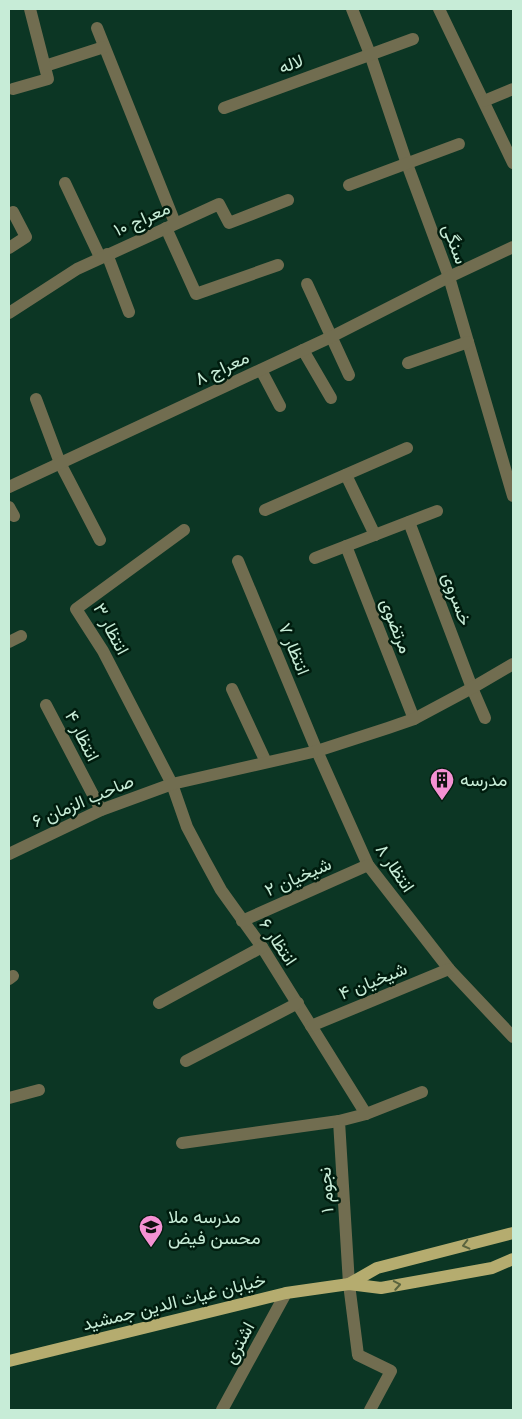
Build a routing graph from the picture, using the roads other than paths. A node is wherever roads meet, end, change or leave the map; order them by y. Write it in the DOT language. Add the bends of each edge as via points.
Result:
graph roads {
  1 [pos="30,9"];
  2 [pos="352,9"];
  3 [pos="439,9"];
  4 [pos="97,28"];
  5 [pos="413,38"];
  6 [pos="104,48"];
  7 [pos="370,54"];
  8 [pos="45,66"];
  9 [pos="13,89"];
  10 [pos="513,89"];
  11 [pos="484,101"];
  12 [pos="224,108"];
  13 [pos="459,144"];
  14 [pos="407,164"];
  15 [pos="513,164"];
  16 [pos="65,183"];
  17 [pos="349,185"];
  18 [pos="288,200"];
  19 [pos="13,212"];
  20 [pos="171,226"];
  21 [pos="513,247"];
  22 [pos="9,248"];
  23 [pos="104,256"];
  24 [pos="278,265"];
  25 [pos="449,277"];
  26 [pos="307,284"];
  27 [pos="129,312"];
  28 [pos="9,313"];
  29 [pos="331,337"];
  30 [pos="468,342"];
  31 [pos="303,350"];
  32 [pos="408,363"];
  33 [pos="260,370"];
  34 [pos="349,375"];
  35 [pos="331,398"];
  36 [pos="36,399"];
  37 [pos="280,406"];
  38 [pos="407,448"];
  39 [pos="60,463"];
  40 [pos="346,475"];
  41 [pos="9,487"];
  42 [pos="513,496"];
  43 [pos="265,510"];
  44 [pos="437,511"];
  45 [pos="409,522"];
  46 [pos="184,530"];
  47 [pos="375,535"];
  48 [pos="100,540"];
  49 [pos="346,546"];
  50 [pos="314,558"];
  51 [pos="238,561"];
  52 [pos="513,664"];
  53 [pos="472,688"];
  54 [pos="232,689"];
  55 [pos="46,705"];
  56 [pos="414,718"];
  57 [pos="485,718"];
  58 [pos="317,751"];
  59 [pos="266,762"];
  60 [pos="172,784"];
  61 [pos="101,810"];
  62 [pos="9,854"];
  63 [pos="368,866"];
  64 [pos="242,921"];
  65 [pos="262,947"];
  66 [pos="449,968"];
  67 [pos="160,1003"];
  68 [pos="298,1003"];
  69 [pos="311,1026"];
  70 [pos="513,1037"];
  71 [pos="186,1061"];
  72 [pos="39,1090"];
  73 [pos="422,1092"];
  74 [pos="9,1098"];
  75 [pos="366,1114"];
  76 [pos="339,1121"];
  77 [pos="182,1143"];
  78 [pos="513,1233"];
  79 [pos="513,1259"];
  80 [pos="349,1284"];
  81 [pos="286,1293"];
  82 [pos="9,1361"];
  83 [pos="222,1410"];
  84 [pos="370,1410"];
  1 -- 8 [label="street"];
  2 -- 7 [label="street, سنگی"];
  3 -- 11 [label="street"];
  4 -- 6 [label="street"];
  5 -- 7 [label="street, لاله"];
  6 -- 8 [label="street"];
  6 -- 20 [label="street"];
  7 -- 12 [label="street, لاله"];
  7 -- 14 [label="street, سنگی"];
  8 -- 9 [label="street" via="48,79"];
  10 -- 11 [label="street"];
  11 -- 15 [label="street"];
  13 -- 14 [label="street"];
  14 -- 17 [label="street"];
  14 -- 25 [label="street, سنگی"];
  16 -- 23 [label="street"];
  18 -- 20 [label="street, معراج ۱۰" via="229,223 220,204"];
  19 -- 22 [label="street" via="26,237"];
  20 -- 23 [label="street, معراج ۱۰"];
  20 -- 24 [label="street" via="196,294"];
  21 -- 25 [label="street, معراج ۸"];
  23 -- 27 [label="street"];
  23 -- 28 [label="street, معراج ۱۰" via="52,284"];
  25 -- 29 [label="street, معراج ۸"];
  25 -- 30 [label="street, سنگی"];
  26 -- 29 [label="street"];
  29 -- 31 [label="street, معراج ۸"];
  29 -- 34 [label="street"];
  30 -- 32 [label="street"];
  30 -- 42 [label="street, سنگی"];
  31 -- 33 [label="street, معراج ۸"];
  31 -- 35 [label="street"];
  33 -- 37 [label="street"];
  33 -- 39 [label="street, معراج ۸"];
  36 -- 39 [label="street"];
  38 -- 40 [label="street"];
  39 -- 41 [label="street, معراج ۸"];
  39 -- 48 [label="street"];
  40 -- 43 [label="street"];
  40 -- 47 [label="street"];
  44 -- 45 [label="street"];
  45 -- 47 [label="street"];
  45 -- 53 [label="street, خسروی"];
  46 -- 60 [label="street, انتظار ۳" via="76,609 103,651"];
  47 -- 49 [label="street"];
  49 -- 50 [label="street"];
  49 -- 56 [label="street, مرتضوی"];
  51 -- 58 [label="street, انتظار ۷"];
  52 -- 53 [label="street, صاحب الزمان ۶"];
  53 -- 56 [label="street, صاحب الزمان ۶"];
  53 -- 57 [label="street, خسروی"];
  54 -- 59 [label="street"];
  55 -- 61 [label="street, انتظار ۴"];
  56 -- 58 [label="street, صاحب الزمان ۶"];
  58 -- 59 [label="street, صاحب الزمان ۶"];
  58 -- 63 [label="street, انتظار ۸"];
  59 -- 60 [label="street, صاحب الزمان ۶"];
  60 -- 61 [label="street, صاحب الزمان ۶"];
  60 -- 64 [label="street, انتظار ۶" via="187,827"];
  61 -- 62 [label="street, صاحب الزمان ۶"];
  63 -- 64 [label="street, شیخیان ۲"];
  63 -- 66 [label="street, انتظار ۸"];
  64 -- 65 [label="street, انتظار ۶"];
  65 -- 67 [label="street"];
  65 -- 68 [label="street, انتظار ۶"];
  66 -- 69 [label="street, شیخیان ۴"];
  66 -- 70 [label="street, انتظار ۸"];
  68 -- 69 [label="street, انتظار ۶"];
  68 -- 71 [label="street"];
  69 -- 75 [label="street, انتظار ۶"];
  72 -- 74 [label="street"];
  73 -- 75 [label="street"];
  75 -- 76 [label="street"];
  76 -- 77 [label="street"];
  76 -- 80 [label="street, نجوم ۱"];
  78 -- 80 [label="main road, خیابان غیاث الدین جمشید, one-way" via="377,1268"];
  80 -- 79 [label="main road, خیابان غیاث الدین جمشید, one-way" via="381,1288 492,1268"];
  80 -- 81 [label="main road, خیابان غیاث الدین جمشید"];
  80 -- 84 [label="street, نجوم ۱" via="358,1355 391,1371"];
  81 -- 82 [label="main road, خیابان غیاث الدین جمشید"];
  81 -- 83 [label="street, اشتری"];
}
